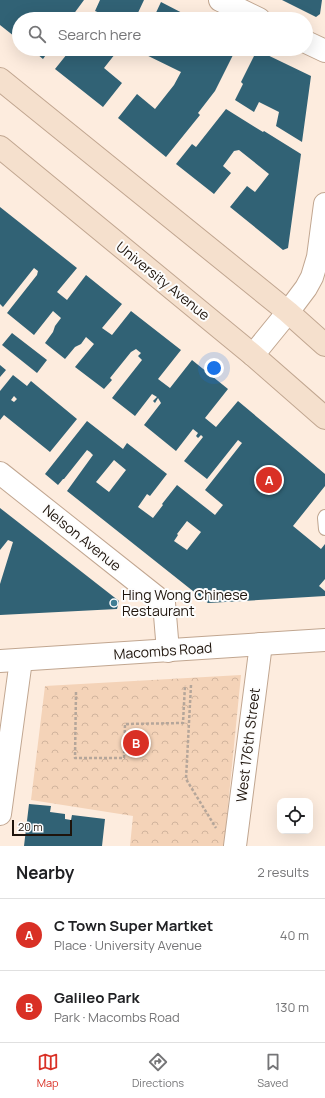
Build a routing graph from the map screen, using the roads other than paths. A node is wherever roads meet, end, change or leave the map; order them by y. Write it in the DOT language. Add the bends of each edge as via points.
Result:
graph roads {
  1 [pos="220,0"];
  2 [pos="245,12"];
  3 [pos="313,45"];
  4 [pos="325,51"];
  5 [pos="0,79"];
  6 [pos="0,147"];
  7 [pos="325,204"];
  8 [pos="288,312"];
  9 [pos="325,345"];
  10 [pos="253,355"];
  11 [pos="325,418"];
  12 [pos="0,473"];
  13 [pos="325,640"];
  14 [pos="261,644"];
  15 [pos="168,651"];
  16 [pos="10,661"];
  17 [pos="0,814"];
  18 [pos="235,846"];
  1 -- 2 [label="street"];
  3 -- 4 [label="street"];
  5 -- 8 [label="main road"];
  6 -- 10 [label="main road, University Avenue"];
  7 -- 8 [label="street" via="318,257 312,278"];
  8 -- 9 [label="main road"];
  8 -- 10 [label="street"];
  10 -- 11 [label="main road, University Avenue"];
  12 -- 15 [label="street, Nelson Avenue" via="164,603"];
  13 -- 14 [label="street, Macombs Road"];
  14 -- 15 [label="street, Macombs Road"];
  14 -- 18 [label="street, West 176th Street"];
  15 -- 16 [label="street, Macombs Road"];
  16 -- 17 [label="street"];
}
